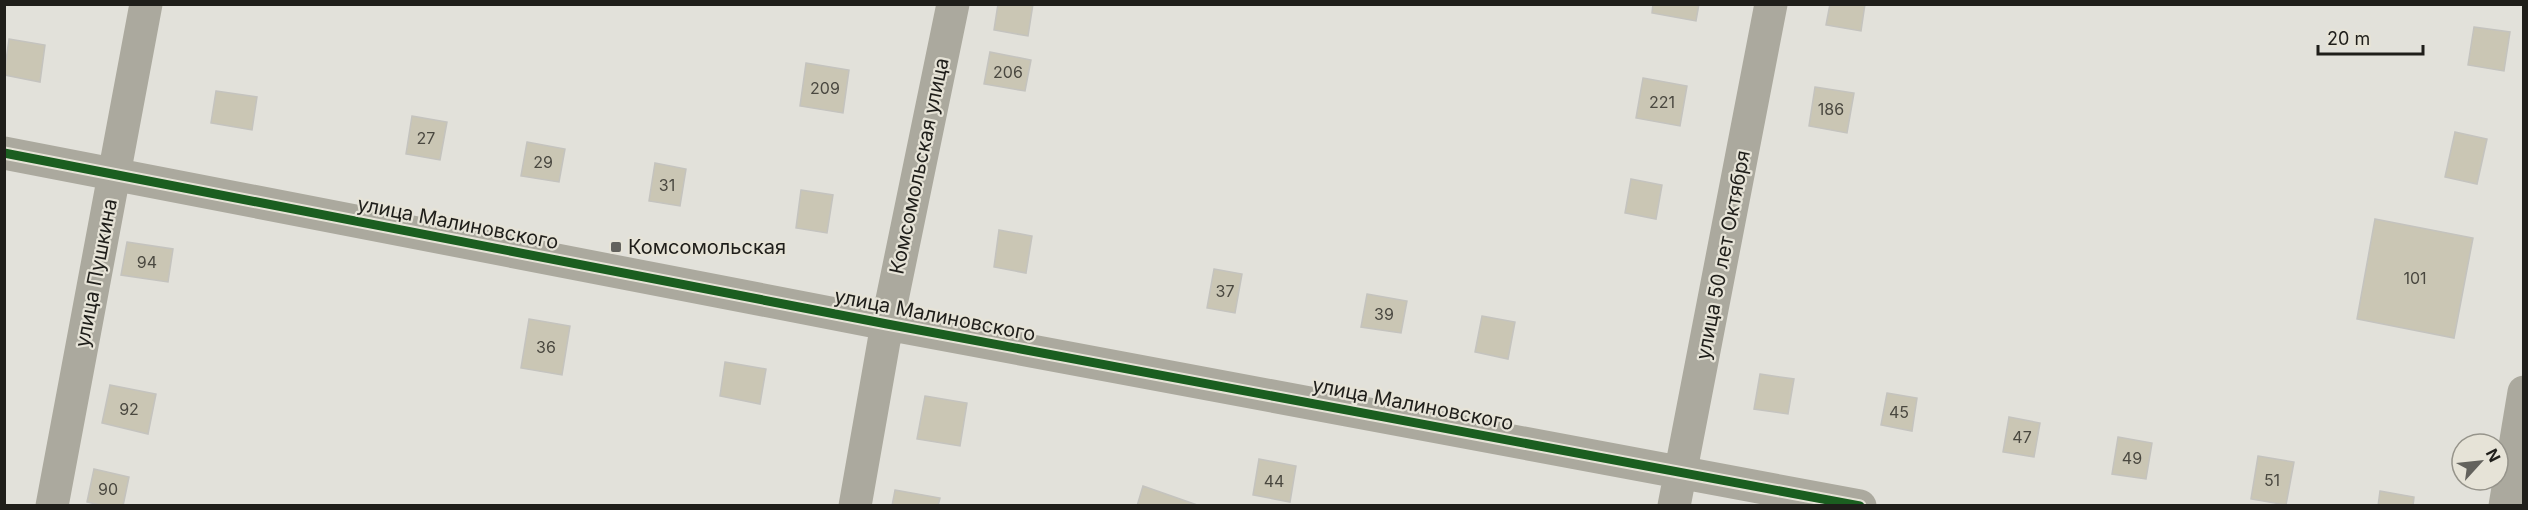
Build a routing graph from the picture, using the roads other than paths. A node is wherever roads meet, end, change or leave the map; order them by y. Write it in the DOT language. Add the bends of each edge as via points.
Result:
graph roads {
  1 [pos="146,4"];
  2 [pos="953,4"];
  3 [pos="1772,4"];
  4 [pos="4,153"];
  5 [pos="114,175"];
  6 [pos="887,324"];
  7 [pos="2523,392"];
  8 [pos="1680,473"];
  9 [pos="52,506"];
  10 [pos="855,506"];
  11 [pos="1674,506"];
  12 [pos="1860,506"];
  13 [pos="2505,506"];
  1 -- 5 [label="street, улица Пушкина"];
  2 -- 6 [label="street, Комсомольская улица"];
  3 -- 8 [label="street, улица 50 лет Октября"];
  4 -- 5 [label="street, улица Малиновского"];
  5 -- 6 [label="street, улица Малиновского"];
  5 -- 9 [label="street, улица Пушкина"];
  6 -- 8 [label="street, улица Малиновского"];
  6 -- 10 [label="street, Комсомольская улица"];
  7 -- 13 [label="street"];
  8 -- 11 [label="street, улица 50 лет Октября"];
  8 -- 12 [label="street, улица Малиновского"];
}
